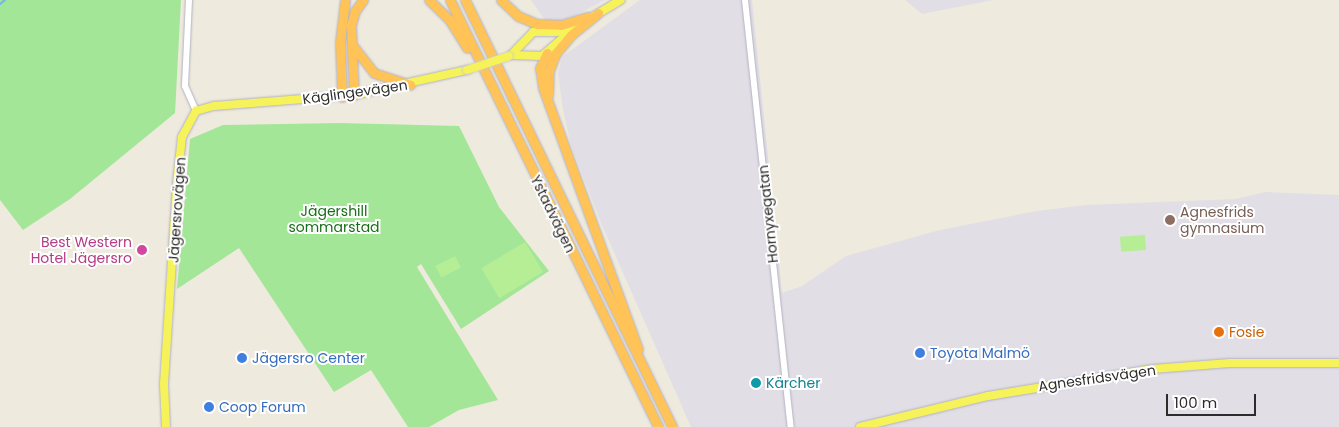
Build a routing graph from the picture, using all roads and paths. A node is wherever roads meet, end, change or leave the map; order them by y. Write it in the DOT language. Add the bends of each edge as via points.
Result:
graph roads {
  1 [pos="189,0"];
  2 [pos="346,0"];
  3 [pos="364,0"];
  4 [pos="429,0"];
  5 [pos="450,0"];
  6 [pos="465,0"];
  7 [pos="501,0"];
  8 [pos="621,0"];
  9 [pos="745,0"];
  10 [pos="598,13"];
  11 [pos="579,24"];
  12 [pos="542,32"];
  13 [pos="352,44"];
  14 [pos="547,53"];
  15 [pos="510,55"];
  16 [pos="410,85"];
  17 [pos="354,95"];
  18 [pos="342,97"];
  19 [pos="548,102"];
  20 [pos="196,111"];
  21 [pos="504,111"];
  22 [pos="1339,363"];
  23 [pos="658,400"];
  24 [pos="166,427"];
  25 [pos="658,427"];
  26 [pos="672,427"];
  27 [pos="792,427"];
  28 [pos="860,427"];
  1 -- 20 [label="street" via="185,86"];
  2 -- 18 [label="highway" via="340,42"];
  3 -- 13 [label="highway" via="352,19"];
  4 -- 21 [label="highway" via="457,31 493,98"];
  5 -- 21 [label="highway, Ystadvägen"];
  6 -- 23 [label="highway, Ystadvägen"];
  7 -- 10 [label="highway" via="522,18 542,25 561,25"];
  7 -- 12 [label="highway" via="517,20"];
  8 -- 10 [label="main road, Käglingevägen"];
  9 -- 27 [label="street, Hornyxegatan"];
  10 -- 11 [label="main road, Käglingevägen"];
  10 -- 19 [label="highway" via="571,35 556,53 548,77"];
  11 -- 12 [label="main road, Käglingevägen" via="558,32"];
  11 -- 14 [label="main road, Käglingevägen"];
  12 -- 14 [label="main road" via="550,40"];
  12 -- 15 [label="main road, Käglingevägen" via="531,34"];
  13 -- 16 [label="highway" via="374,73"];
  13 -- 17 [label="highway"];
  14 -- 15 [label="main road, Käglingevägen" via="540,56"];
  14 -- 19 [label="highway" via="540,71"];
  15 -- 16 [label="main road, Käglingevägen, bridge"];
  16 -- 17 [label="main road, Käglingevägen"];
  17 -- 18 [label="main road, Käglingevägen"];
  18 -- 20 [label="main road, Käglingevägen" via="214,106"];
  19 -- 23 [label="highway"];
  20 -- 24 [label="main road, Jägersrovägen" via="182,137 164,384"];
  21 -- 25 [label="highway, Ystadvägen"];
  22 -- 28 [label="main road, Agnesfridsvägen" via="1230,363 1153,369 988,396"];
  23 -- 26 [label="highway, Ystadvägen"];
}
